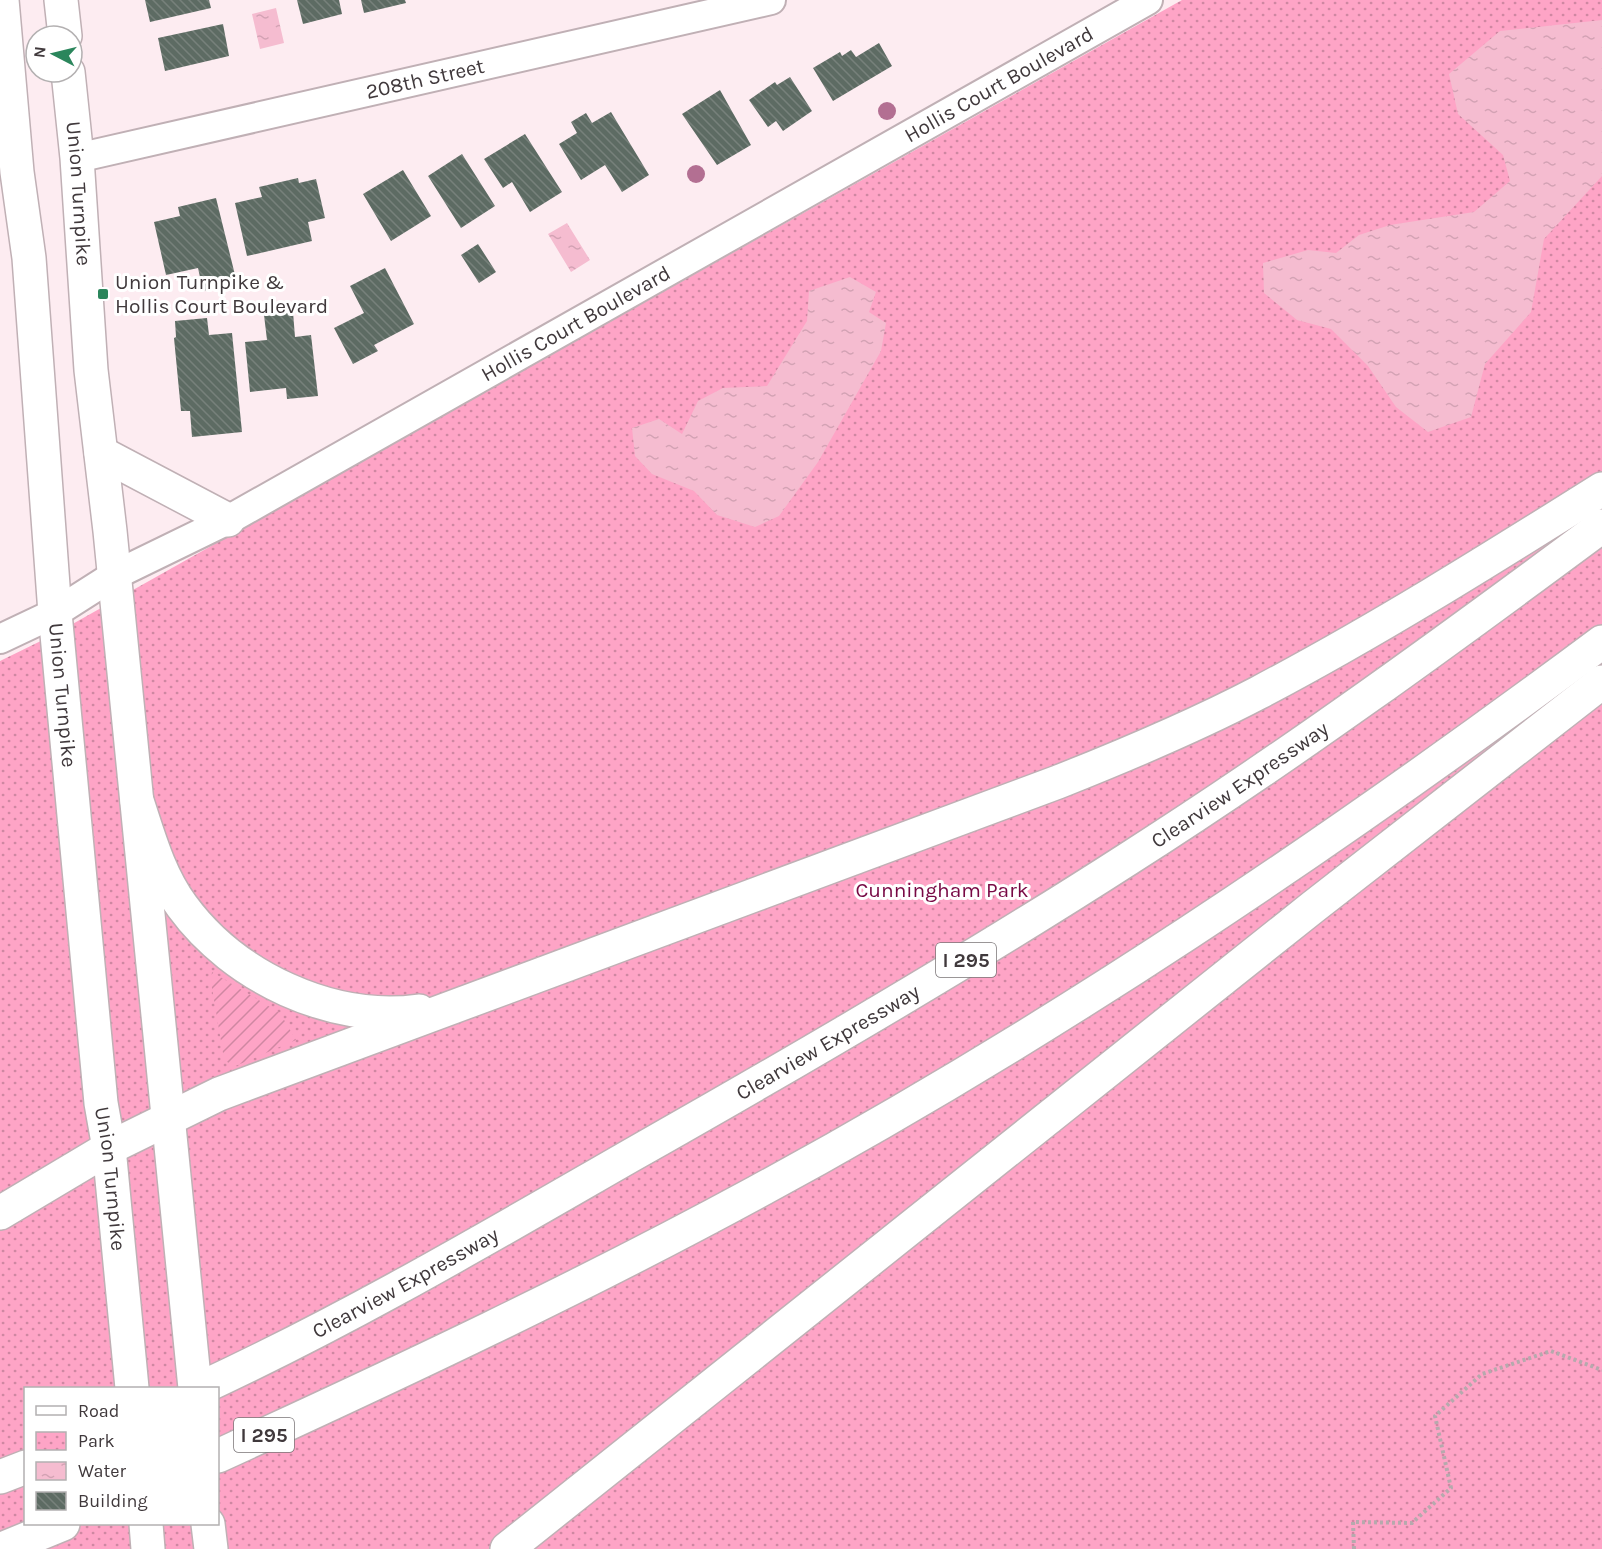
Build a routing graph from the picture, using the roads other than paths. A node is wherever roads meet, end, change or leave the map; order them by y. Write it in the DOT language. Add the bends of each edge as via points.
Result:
graph roads {
  1 [pos="2,0"];
  2 [pos="61,0"];
  3 [pos="771,0"];
  4 [pos="1148,0"];
  5 [pos="1106,10"];
  6 [pos="64,24"];
  7 [pos="69,84"];
  8 [pos="77,158"];
  9 [pos="9,173"];
  10 [pos="100,453"];
  11 [pos="1602,489"];
  12 [pos="228,520"];
  13 [pos="1602,526"];
  14 [pos="113,576"];
  15 [pos="55,613"];
  16 [pos="0,639"];
  17 [pos="1602,642"];
  18 [pos="1602,682"];
  19 [pos="137,801"];
  20 [pos="482,997"];
  21 [pos="168,1119"];
  22 [pos="109,1148"];
  23 [pos="0,1213"];
  24 [pos="132,1387"];
  25 [pos="195,1387"];
  26 [pos="205,1387"];
  27 [pos="219,1456"];
  28 [pos="24,1468"];
  29 [pos="0,1478"];
  30 [pos="146,1525"];
  31 [pos="208,1525"];
  32 [pos="54,1527"];
  33 [pos="2,1549"];
  34 [pos="148,1549"];
  35 [pos="211,1549"];
  36 [pos="507,1549"];
  1 -- 9 [label="main road, Union Turnpike"];
  2 -- 6 [label="main road"];
  3 -- 8 [label="street, 208th Street"];
  4 -- 5 [label="street, Hollis Court Boulevard"];
  5 -- 12 [label="street, Hollis Court Boulevard"];
  7 -- 8 [label="main road, Union Turnpike"];
  8 -- 10 [label="main road, Union Turnpike"];
  9 -- 15 [label="main road, Union Turnpike" via="29,258"];
  10 -- 12 [label="main road"];
  10 -- 14 [label="main road, Union Turnpike"];
  11 -- 20 [label="main road" via="1452,583 1320,659 1142,748 1058,783"];
  12 -- 14 [label="street, Hollis Court Boulevard"];
  13 -- 26 [label="main road, Clearview Expressway / I 295" via="1243,783 1029,922 775,1074 489,1236"];
  14 -- 15 [label="street, Hollis Court Boulevard"];
  14 -- 19 [label="main road, Union Turnpike"];
  15 -- 16 [label="street, Hollis Court Boulevard"];
  15 -- 22 [label="main road, Union Turnpike" via="101,1103"];
  17 -- 27 [label="main road, I 295" via="1285,868 968,1070 756,1193 523,1312"];
  18 -- 36 [label="main road" via="1295,921"];
  19 -- 20 [label="main road" via="151,845 182,906 224,949 281,986 340,1008 373,1012 434,1010"];
  19 -- 21 [label="main road, Union Turnpike"];
  20 -- 21 [label="main road" via="219,1094"];
  21 -- 22 [label="main road"];
  21 -- 25 [label="main road, Union Turnpike"];
  22 -- 23 [label="main road"];
  22 -- 24 [label="main road, Union Turnpike"];
  28 -- 29 [label="main road"];
  30 -- 34 [label="main road"];
  31 -- 35 [label="main road"];
  32 -- 33 [label="main road"];
}
